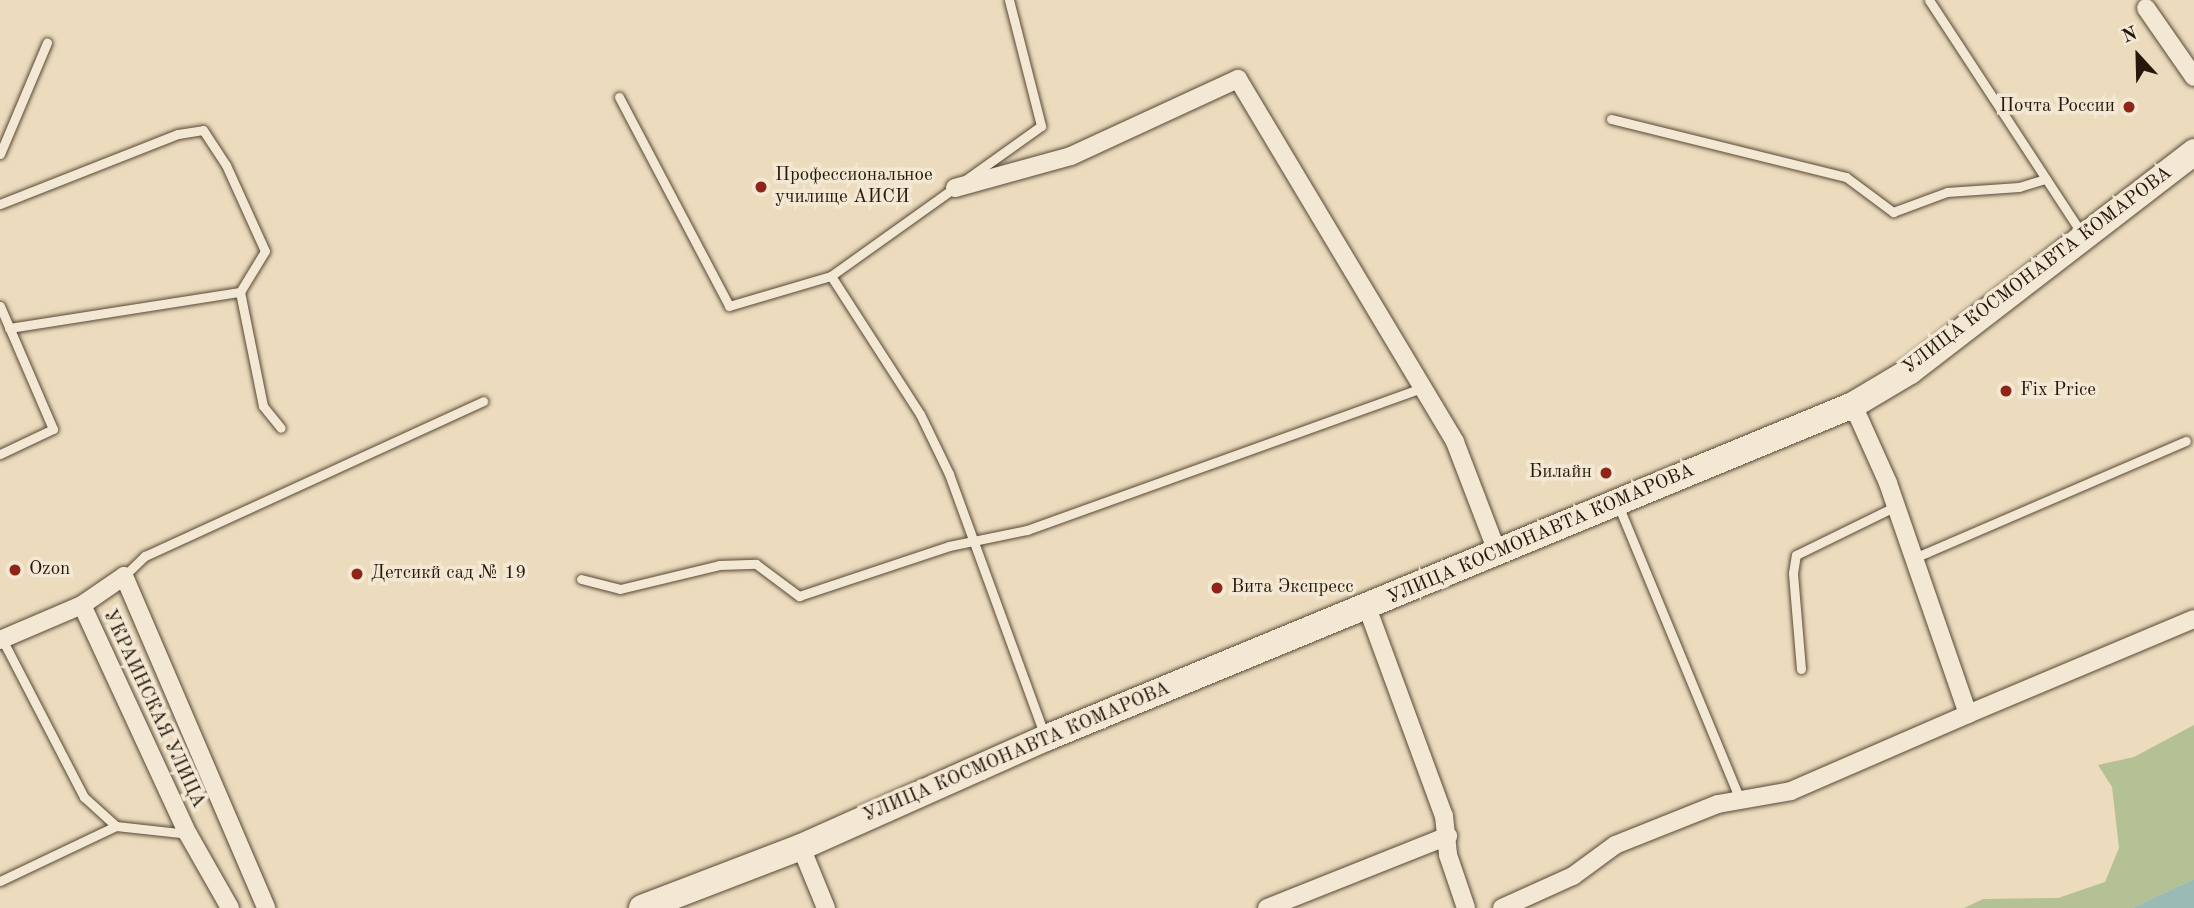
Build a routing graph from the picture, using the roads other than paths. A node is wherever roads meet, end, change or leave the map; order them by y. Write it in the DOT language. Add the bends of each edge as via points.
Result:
graph roads {
  1 [pos="1010,0"];
  2 [pos="1929,0"];
  3 [pos="2146,8"];
  4 [pos="47,43"];
  5 [pos="2194,77"];
  6 [pos="619,97"];
  7 [pos="1611,119"];
  8 [pos="2194,152"];
  9 [pos="0,153"];
  10 [pos="2046,179"];
  11 [pos="955,188"];
  12 [pos="0,204"];
  13 [pos="2084,236"];
  14 [pos="831,276"];
  15 [pos="240,292"];
  16 [pos="0,306"];
  17 [pos="9,328"];
  18 [pos="1422,388"];
  19 [pos="483,401"];
  20 [pos="1853,405"];
  21 [pos="281,428"];
  22 [pos="2186,441"];
  23 [pos="0,454"];
  24 [pos="1617,504"];
  25 [pos="1896,506"];
  26 [pos="974,541"];
  27 [pos="1498,554"];
  28 [pos="1914,558"];
  29 [pos="124,576"];
  30 [pos="580,579"];
  31 [pos="82,605"];
  32 [pos="1367,607"];
  33 [pos="2194,619"];
  34 [pos="1,640"];
  35 [pos="1801,669"];
  36 [pos="1968,714"];
  37 [pos="1046,738"];
  38 [pos="1740,799"];
  39 [pos="116,826"];
  40 [pos="188,834"];
  41 [pos="1448,836"];
  42 [pos="801,847"];
  43 [pos="0,881"];
  44 [pos="230,908"];
  45 [pos="266,908"];
  46 [pos="642,908"];
  47 [pos="826,908"];
  48 [pos="1267,908"];
  49 [pos="1466,908"];
  50 [pos="1502,908"];
  1 -- 11 [label="lane" via="1041,126"];
  2 -- 10 [label="lane"];
  3 -- 5 [label="street"];
  4 -- 9 [label="lane"];
  6 -- 14 [label="lane" via="729,306"];
  7 -- 10 [label="lane" via="1846,177 1893,212 1947,192 2019,187"];
  8 -- 13 [label="main road, УЛИЦА КОСМОНАВТА КОМАРОВА"];
  10 -- 13 [label="lane"];
  11 -- 14 [label="lane"];
  11 -- 18 [label="street" via="1071,156 1238,79"];
  12 -- 15 [label="lane" via="178,134 203,130 226,165 265,251"];
  13 -- 20 [label="main road, УЛИЦА КОСМОНАВТА КОМАРОВА" via="1910,370"];
  14 -- 26 [label="lane" via="920,414 950,474"];
  15 -- 17 [label="lane"];
  15 -- 21 [label="lane" via="262,406"];
  16 -- 17 [label="lane"];
  17 -- 23 [label="lane" via="52,429"];
  18 -- 26 [label="lane" via="1027,530"];
  18 -- 27 [label="street" via="1455,442"];
  19 -- 29 [label="lane" via="145,556"];
  20 -- 24 [label="main road, УЛИЦА КОСМОНАВТА КОМАРОВА"];
  20 -- 25 [label="street"];
  22 -- 28 [label="lane"];
  24 -- 27 [label="main road, УЛИЦА КОСМОНАВТА КОМАРОВА"];
  24 -- 38 [label="lane"];
  25 -- 28 [label="street"];
  25 -- 35 [label="lane" via="1796,555 1793,573"];
  26 -- 30 [label="lane" via="799,596 756,564 719,565 620,589"];
  26 -- 37 [label="lane"];
  27 -- 32 [label="main road, УЛИЦА КОСМОНАВТА КОМАРОВА"];
  28 -- 36 [label="street"];
  29 -- 31 [label="street"];
  29 -- 45 [label="street"];
  31 -- 34 [label="street, УКРАИНСКАЯ УЛИЦА"];
  31 -- 40 [label="street, УКРАИНСКАЯ УЛИЦА"];
  32 -- 37 [label="main road, УЛИЦА КОСМОНАВТА КОМАРОВА"];
  32 -- 41 [label="street"];
  33 -- 36 [label="street"];
  34 -- 39 [label="lane" via="84,797"];
  36 -- 38 [label="street" via="1791,791"];
  37 -- 42 [label="main road, УЛИЦА КОСМОНАВТА КОМАРОВА"];
  38 -- 50 [label="street" via="1615,845 1573,876"];
  39 -- 40 [label="lane"];
  39 -- 43 [label="lane"];
  40 -- 44 [label="street, УКРАИНСКАЯ УЛИЦА"];
  41 -- 48 [label="street"];
  41 -- 49 [label="street" via="1448,855"];
  42 -- 46 [label="main road, УЛИЦА КОСМОНАВТА КОМАРОВА"];
  42 -- 47 [label="street"];
}
